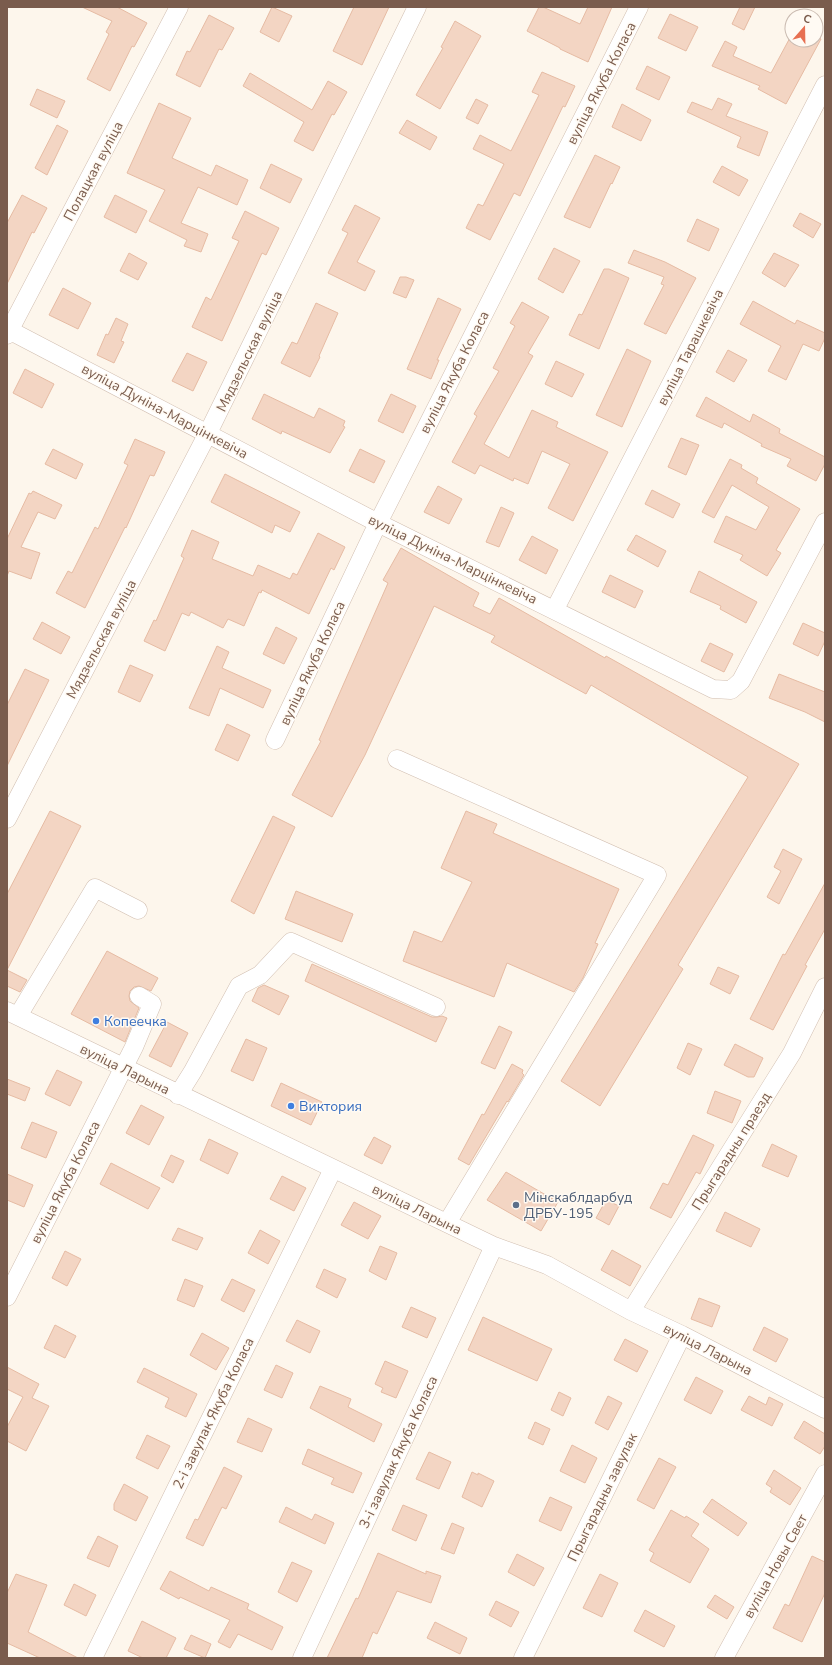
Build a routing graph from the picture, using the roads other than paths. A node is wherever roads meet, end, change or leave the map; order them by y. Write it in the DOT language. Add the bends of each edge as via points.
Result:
graph roads {
  1 [pos="179,7"];
  2 [pos="418,7"];
  3 [pos="639,7"];
  4 [pos="825,85"];
  5 [pos="8,331"];
  6 [pos="208,433"];
  7 [pos="825,522"];
  8 [pos="378,523"];
  9 [pos="556,610"];
  10 [pos="275,740"];
  11 [pos="397,759"];
  12 [pos="7,819"];
  13 [pos="138,910"];
  14 [pos="825,987"];
  15 [pos="139,996"];
  16 [pos="436,1007"];
  17 [pos="13,1014"];
  18 [pos="123,1068"];
  19 [pos="178,1094"];
  20 [pos="333,1169"];
  21 [pos="447,1223"];
  22 [pos="494,1246"];
  23 [pos="7,1297"];
  24 [pos="631,1311"];
  25 [pos="682,1335"];
  26 [pos="825,1409"];
  27 [pos="825,1474"];
  28 [pos="93,1658"];
  29 [pos="302,1658"];
  30 [pos="523,1658"];
  31 [pos="724,1658"];
  1 -- 5 [label="street, Полацкая вуліца"];
  2 -- 6 [label="street, Мядзельская вуліца"];
  3 -- 8 [label="street, вуліца Якуба Коласа"];
  4 -- 9 [label="street, вуліца Тарашкевіча"];
  5 -- 6 [label="street, вуліца Дуніна-Марцінкевіча"];
  6 -- 8 [label="street, вуліца Дуніна-Марцінкевіча"];
  6 -- 12 [label="street, Мядзельская вуліца"];
  7 -- 9 [label="street, вуліца Дуніна-Марцінкевіча" via="741,681 731,690 713,688"];
  8 -- 9 [label="street, вуліца Дуніна-Марцінкевіча"];
  8 -- 10 [label="street, вуліца Якуба Коласа"];
  11 -- 21 [label="street" via="656,875"];
  13 -- 17 [label="street" via="95,888"];
  14 -- 24 [label="street, Прыгарадны праезд" via="792,1053"];
  15 -- 18 [label="street, вуліца Якуба Коласа" via="152,1004"];
  16 -- 19 [label="street" via="291,942 260,975 240,986"];
  17 -- 18 [label="street, вуліца Ларына"];
  18 -- 19 [label="street, вуліца Ларына"];
  18 -- 23 [label="street, вуліца Якуба Коласа"];
  19 -- 20 [label="street, вуліца Ларына"];
  20 -- 21 [label="street, вуліца Ларына"];
  20 -- 28 [label="street, 2-і завулак Якуба Коласа"];
  21 -- 22 [label="street, вуліца Ларына"];
  22 -- 24 [label="street, вуліца Ларына" via="547,1265"];
  22 -- 29 [label="street, 3-і завулак Якуба Коласа"];
  24 -- 25 [label="street, вуліца Ларына"];
  25 -- 26 [label="street, вуліца Ларына"];
  25 -- 30 [label="street, Прыгарадны завулак"];
  27 -- 31 [label="street, вуліца Новы Свет"];
}
